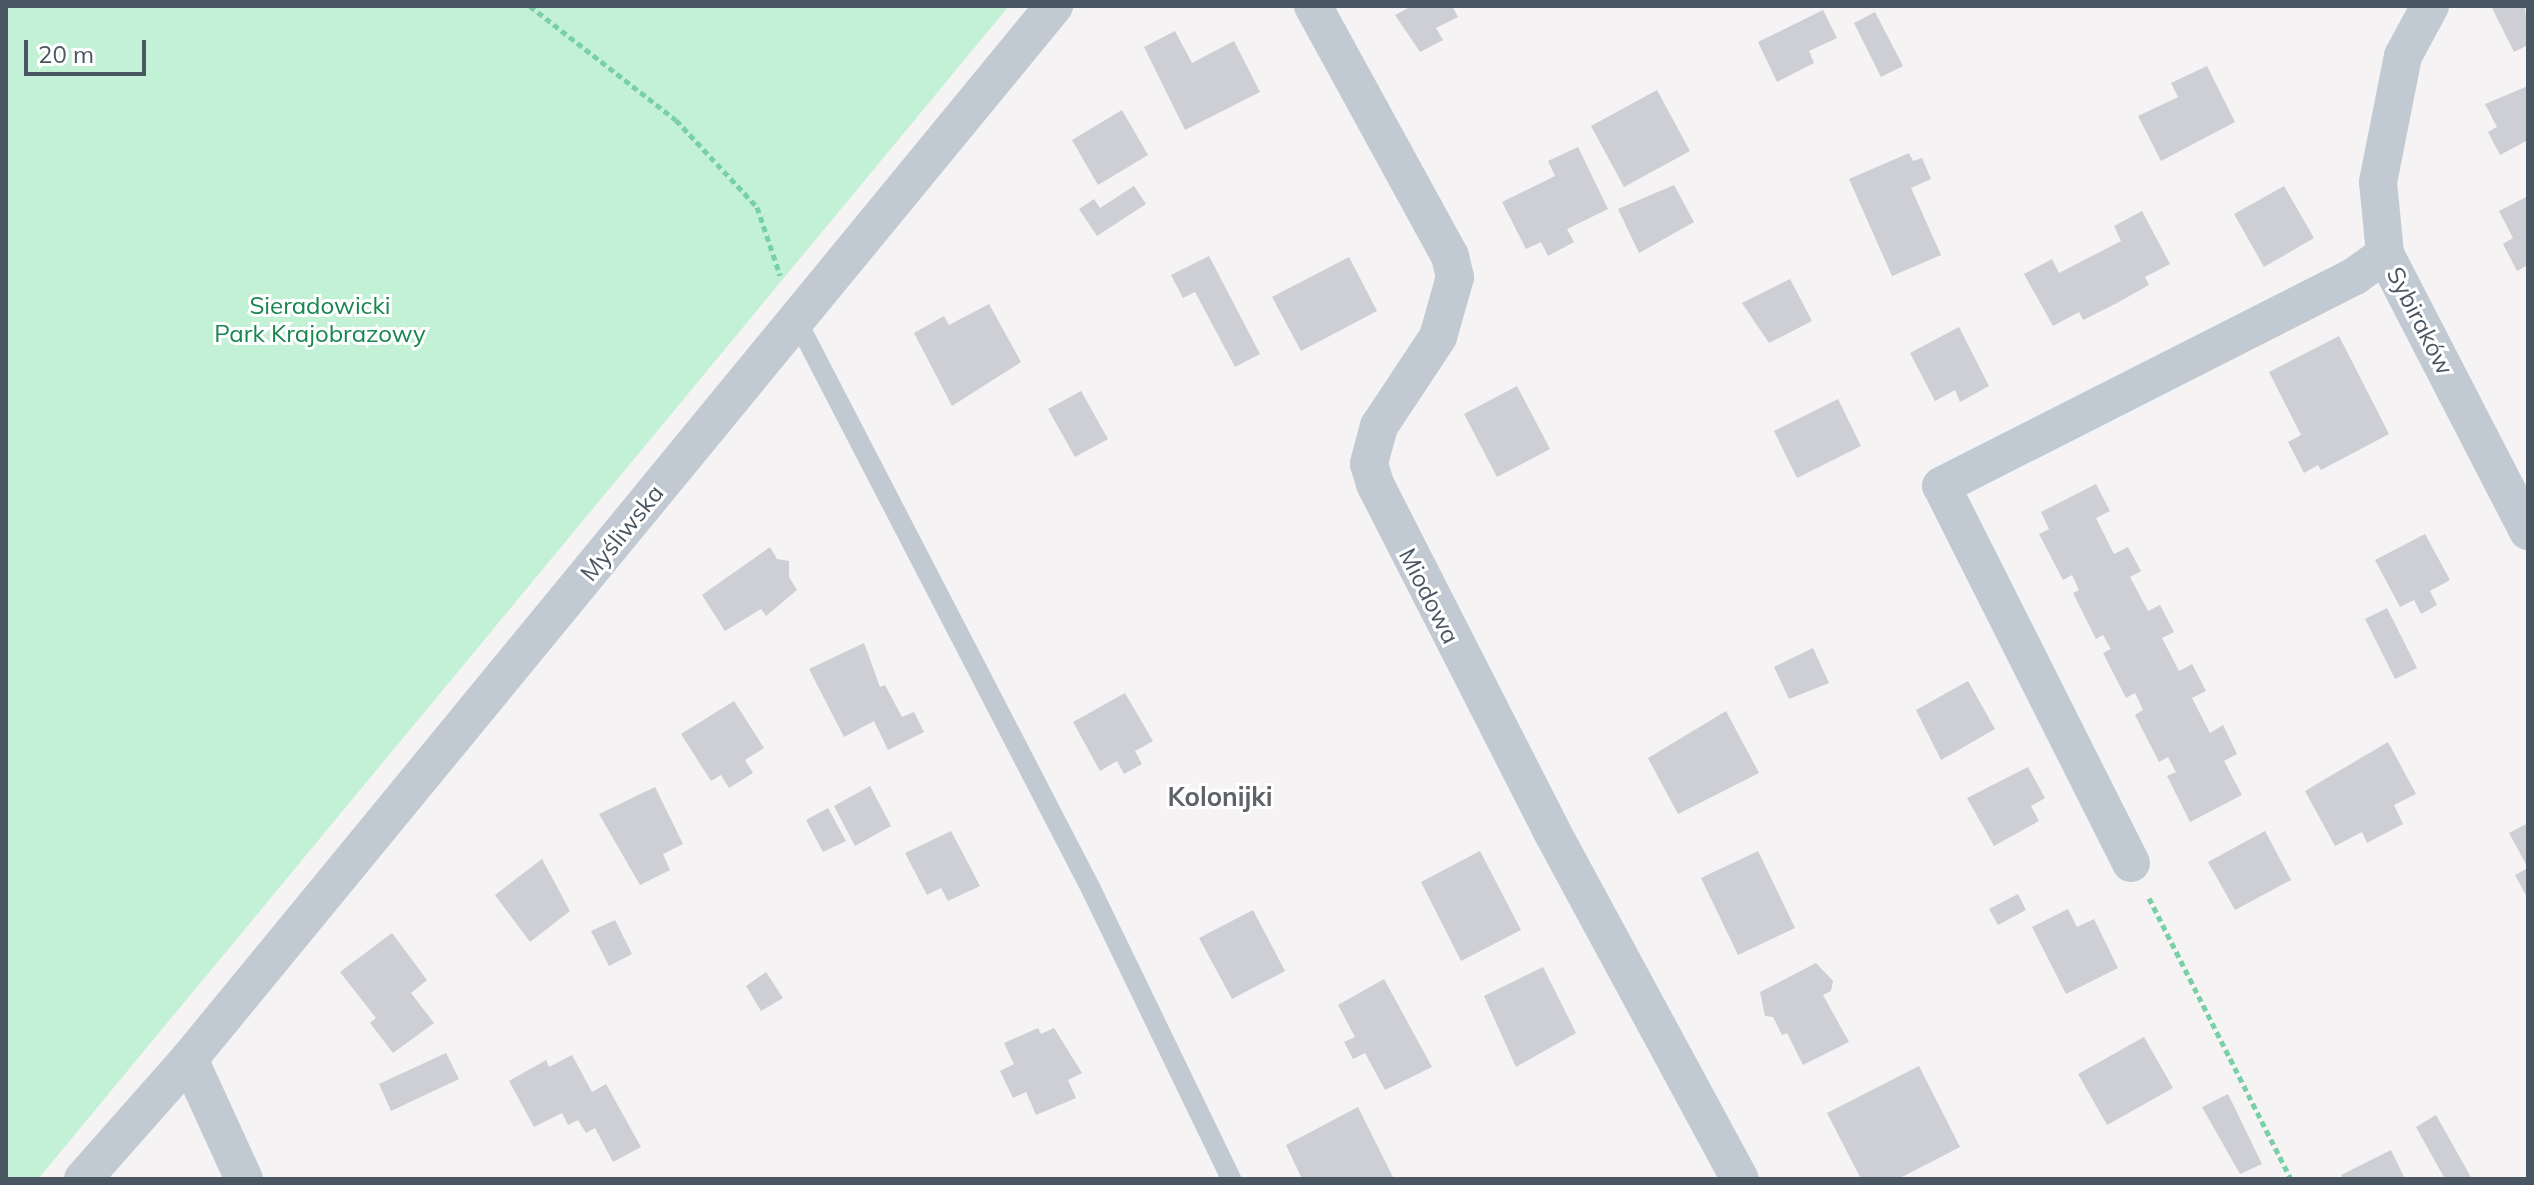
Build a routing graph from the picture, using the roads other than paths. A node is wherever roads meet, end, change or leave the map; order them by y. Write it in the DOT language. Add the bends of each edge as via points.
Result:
graph roads {
  1 [pos="1054,6"];
  2 [pos="1313,6"];
  3 [pos="2430,6"];
  4 [pos="2385,254"];
  5 [pos="797,321"];
  6 [pos="2528,531"];
  7 [pos="2131,863"];
  8 [pos="189,1059"];
  9 [pos="83,1179"];
  10 [pos="244,1179"];
  11 [pos="1231,1179"];
  12 [pos="1740,1179"];
  1 -- 5 [label="street, Myśliwska"];
  2 -- 12 [label="street, Miodowa" via="1450,256 1455,277 1438,337 1379,426 1369,464 1375,484 1542,814"];
  3 -- 4 [label="street, Sybiraków" via="2403,56 2378,182"];
  4 -- 6 [label="street, Sybiraków"];
  4 -- 7 [label="street" via="2355,276 1941,486"];
  5 -- 8 [label="street, Myśliwska"];
  5 -- 11 [label="lane" via="1091,889"];
  8 -- 9 [label="street, Myśliwska"];
  8 -- 10 [label="street"];
}
